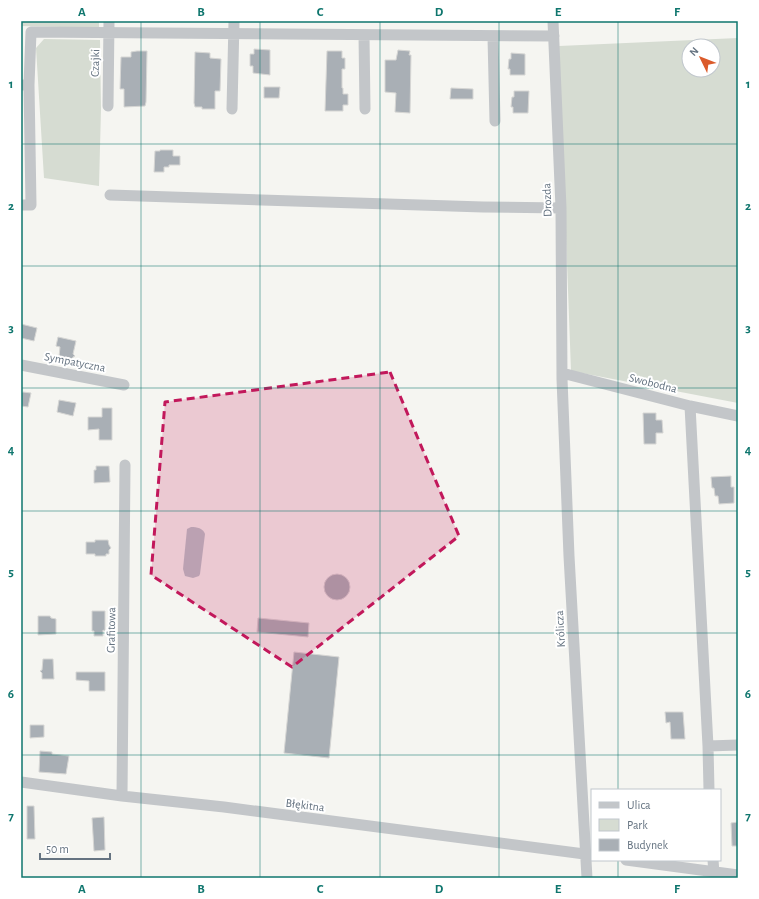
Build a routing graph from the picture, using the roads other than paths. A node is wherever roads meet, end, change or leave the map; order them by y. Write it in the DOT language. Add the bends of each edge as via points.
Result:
graph roads {
  1 [pos="234,21"];
  2 [pos="553,21"];
  3 [pos="109,26"];
  4 [pos="234,33"];
  5 [pos="364,35"];
  6 [pos="493,36"];
  7 [pos="554,36"];
  8 [pos="25,86"];
  9 [pos="108,106"];
  10 [pos="232,109"];
  11 [pos="365,109"];
  12 [pos="495,122"];
  13 [pos="110,195"];
  14 [pos="21,205"];
  15 [pos="561,208"];
  16 [pos="21,365"];
  17 [pos="562,376"];
  18 [pos="124,385"];
  19 [pos="690,406"];
  20 [pos="738,416"];
  21 [pos="125,465"];
  22 [pos="738,745"];
  23 [pos="708,746"];
  24 [pos="21,782"];
  25 [pos="708,789"];
  26 [pos="122,796"];
  27 [pos="589,855"];
  28 [pos="633,861"];
  29 [pos="713,861"];
  30 [pos="714,873"];
  31 [pos="738,875"];
  32 [pos="587,878"];
  1 -- 4 [label="street"];
  2 -- 7 [label="street, Drozda"];
  3 -- 4 [label="street"];
  3 -- 8 [label="street" via="31,32"];
  3 -- 9 [label="street, Czajki"];
  4 -- 5 [label="street"];
  4 -- 10 [label="street"];
  5 -- 6 [label="street"];
  5 -- 11 [label="street"];
  6 -- 7 [label="street"];
  6 -- 12 [label="street"];
  7 -- 15 [label="street, Drozda"];
  8 -- 14 [label="street" via="31,205"];
  13 -- 15 [label="street"];
  15 -- 17 [label="street, Drozda"];
  16 -- 18 [label="street, Sympatyczna"];
  17 -- 19 [label="street, Swobodna"];
  17 -- 27 [label="street, Królicza" via="569,556"];
  19 -- 20 [label="street, Swobodna"];
  19 -- 23 [label="street"];
  21 -- 26 [label="street, Grafitowa"];
  22 -- 23 [label="street"];
  23 -- 25 [label="street"];
  24 -- 26 [label="street, Błękitna"];
  26 -- 27 [label="street, Błękitna"];
  27 -- 32 [label="street, Królicza"];
  28 -- 30 [label="street"];
  29 -- 30 [label="street"];
  30 -- 31 [label="street"];
}
